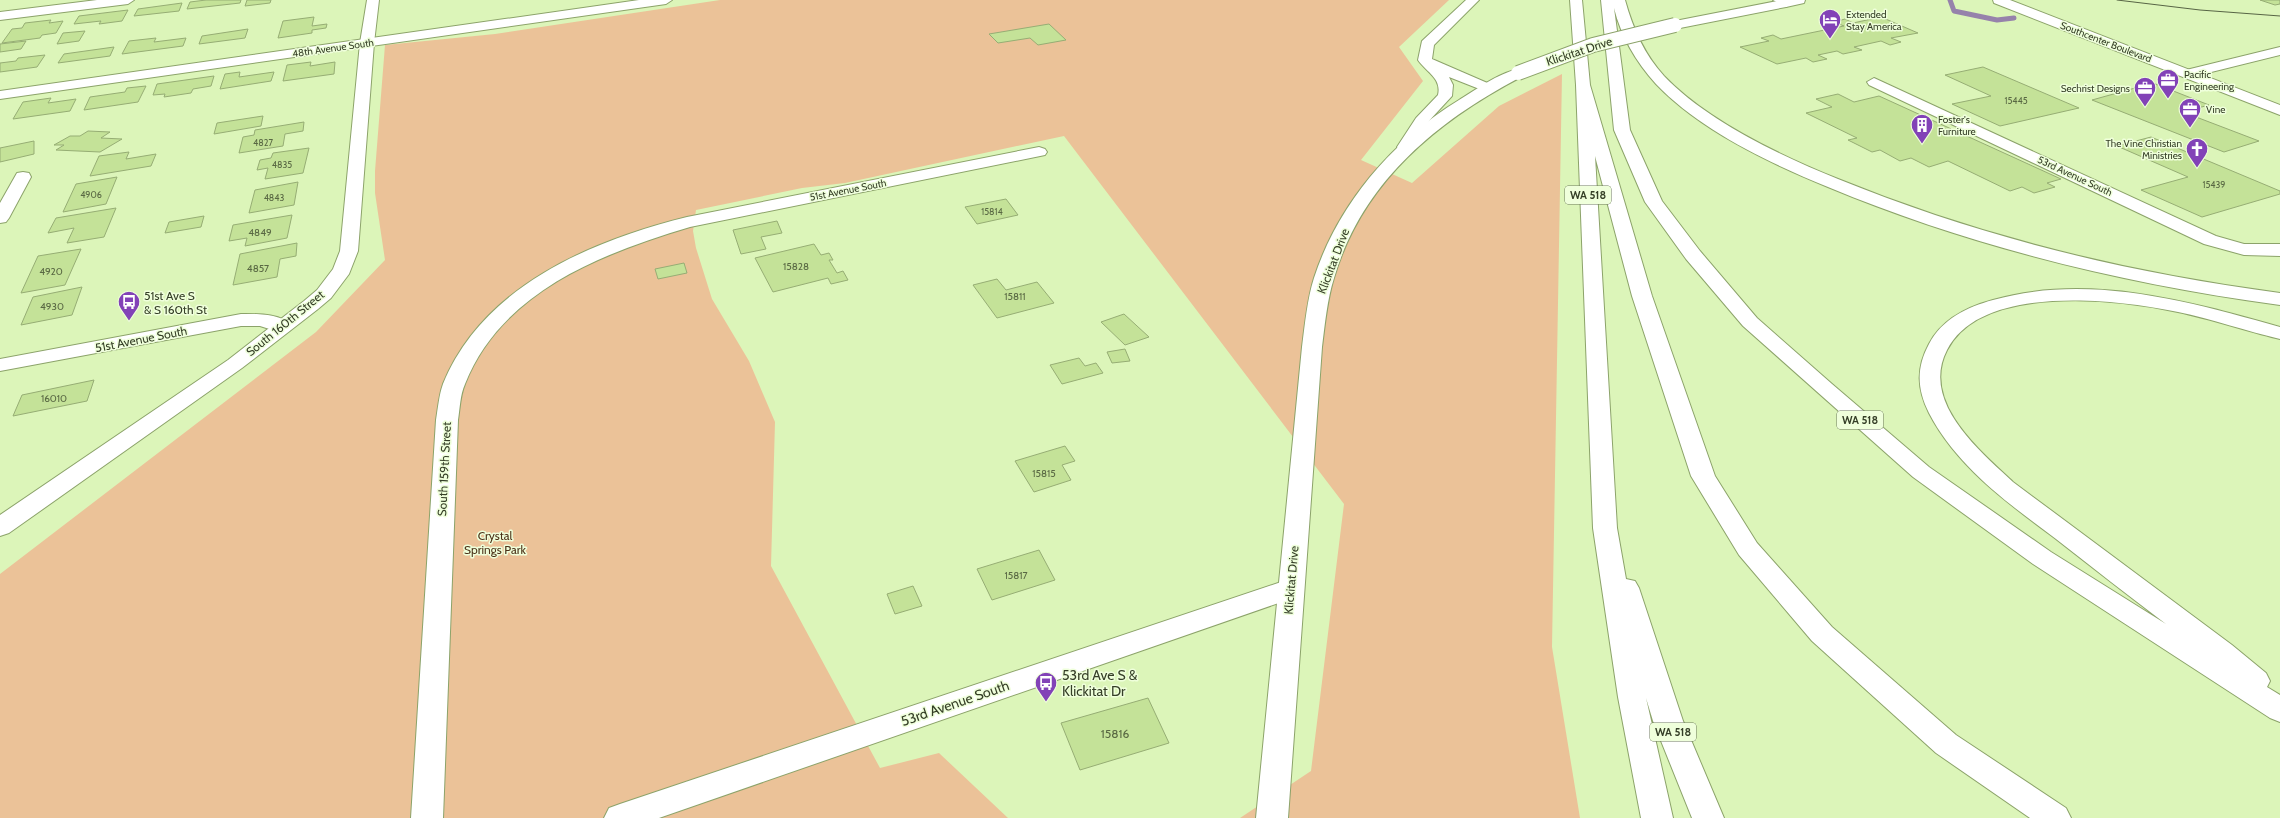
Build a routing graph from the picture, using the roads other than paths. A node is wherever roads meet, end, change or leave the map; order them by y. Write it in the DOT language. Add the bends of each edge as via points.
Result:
graph roads {
  1 [pos="128,0"];
  2 [pos="373,0"];
  3 [pos="666,0"];
  4 [pos="1473,0"];
  5 [pos="1576,0"];
  6 [pos="1607,0"];
  7 [pos="1619,0"];
  8 [pos="1799,0"];
  9 [pos="1999,0"];
  10 [pos="1783,1"];
  11 [pos="0,16"];
  12 [pos="367,43"];
  13 [pos="2280,51"];
  14 [pos="1425,60"];
  15 [pos="2187,74"];
  16 [pos="1874,82"];
  17 [pos="1583,86"];
  18 [pos="1487,88"];
  19 [pos="0,95"];
  20 [pos="2280,110"];
  21 [pos="1405,147"];
  22 [pos="1039,152"];
  23 [pos="23,177"];
  24 [pos="0,218"];
  25 [pos="657,230"];
  26 [pos="2280,250"];
  27 [pos="2280,299"];
  28 [pos="282,327"];
  29 [pos="2280,333"];
  30 [pos="0,365"];
  31 [pos="0,527"];
  32 [pos="1606,528"];
  33 [pos="1290,589"];
  34 [pos="2280,701"];
  35 [pos="2280,710"];
  36 [pos="427,818"];
  37 [pos="620,818"];
  38 [pos="1272,818"];
  39 [pos="1658,818"];
  40 [pos="1708,818"];
  41 [pos="2055,818"];
  1 -- 11 [label="main road"];
  2 -- 12 [label="main road, South 160th Street"];
  3 -- 12 [label="main road, 48th Avenue South"];
  4 -- 14 [label="main road" via="1427,44"];
  5 -- 17 [label="main road, WA 518"];
  6 -- 35 [label="main road, WA 518" via="1622,130 1654,202 1693,255 1750,322 1921,472 2042,558"];
  7 -- 27 [label="main road" via="1634,48 1656,76 1687,103 1726,130 1777,159 1838,186 1925,217 2034,251 2112,270 2224,292"];
  8 -- 10 [label="main road, Klickitat Drive"];
  9 -- 15 [label="main road, Southcenter Boulevard"];
  10 -- 18 [label="main road, Klickitat Drive, bridge" via="1587,47 1518,73"];
  12 -- 19 [label="main road, 48th Avenue South"];
  12 -- 28 [label="main road, South 160th Street" via="346,263 324,294"];
  13 -- 15 [label="main road"];
  14 -- 18 [label="main road" via="1446,72"];
  14 -- 21 [label="main road" via="1441,75 1447,90 1445,96 1421,121"];
  15 -- 20 [label="main road, Southcenter Boulevard"];
  16 -- 26 [label="main road, 53rd Avenue South" via="2210,240 2248,250"];
  17 -- 32 [label="main road, WA 518"];
  17 -- 41 [label="main road" via="1642,296 1703,476 1748,549 1822,634 1946,744"];
  18 -- 21 [label="main road, Klickitat Drive" via="1437,121"];
  21 -- 33 [label="main road, Klickitat Drive" via="1373,183 1357,206 1324,277 1312,347"];
  22 -- 25 [label="main road, 51st Avenue South" via="695,220"];
  23 -- 24 [label="main road"];
  25 -- 36 [label="main road, South 159th Street" via="575,263 517,300 488,327 469,352 453,385 447,420"];
  28 -- 30 [label="main road, 51st Avenue South" via="262,320 241,320"];
  28 -- 31 [label="main road, South 160th Street" via="228,368"];
  29 -- 34 [label="main road" via="2164,304 2115,297 2046,296 1981,310 1956,323 1936,346 1928,371 1934,401 1975,460 2005,488 2222,652"];
  32 -- 39 [label="main road" via="1632,696"];
  32 -- 40 [label="main road, WA 518" via="1668,721"];
  33 -- 37 [label="main road, 53rd Avenue South"];
  33 -- 38 [label="main road, Klickitat Drive"];
}
